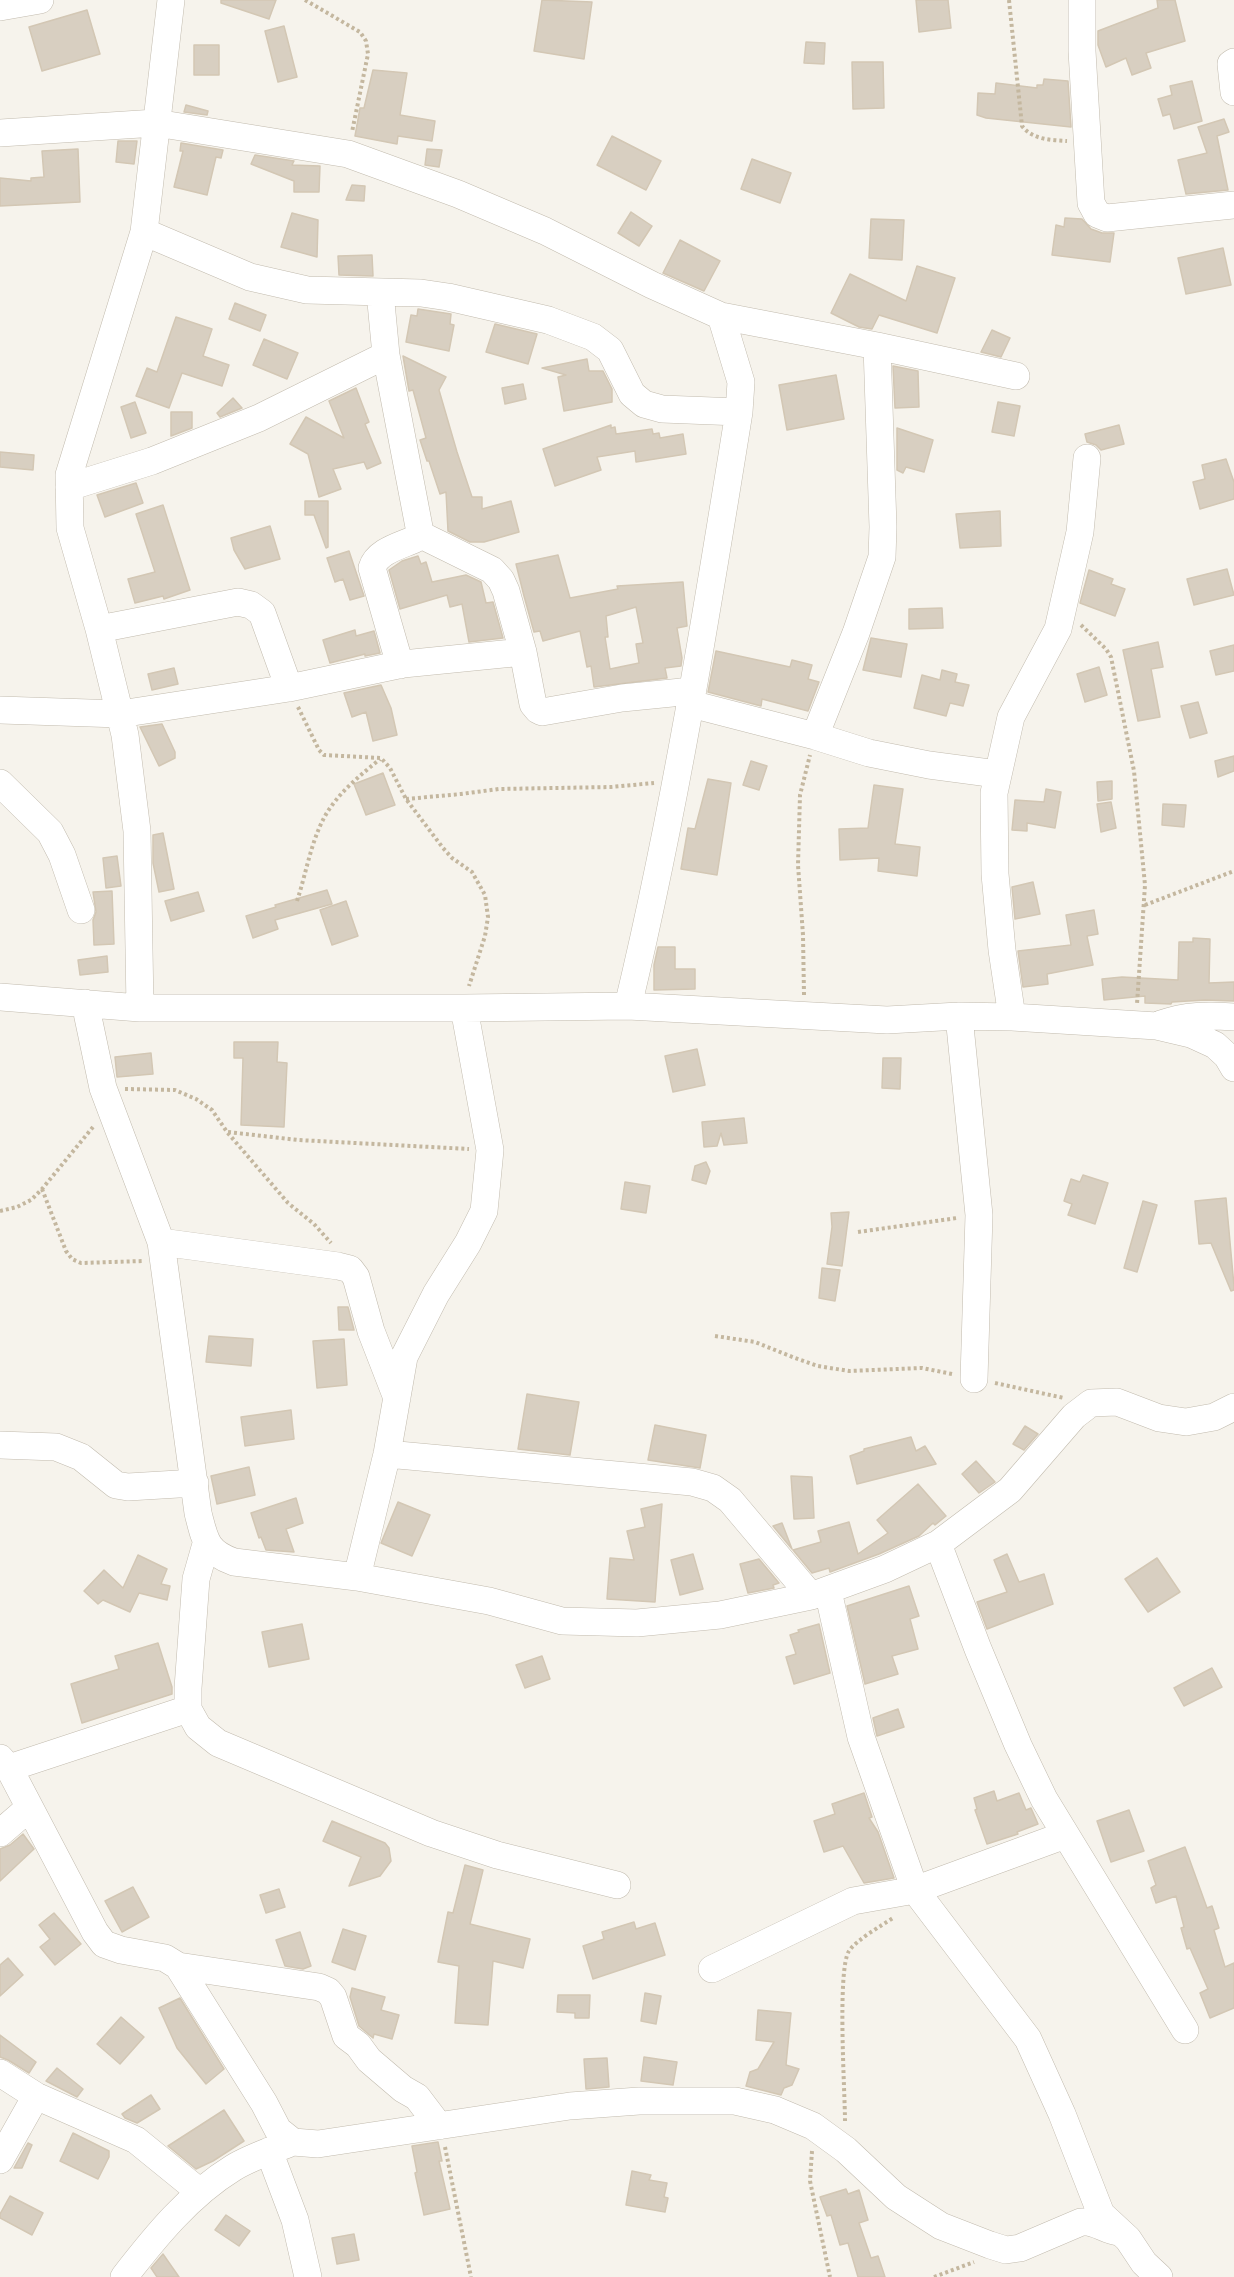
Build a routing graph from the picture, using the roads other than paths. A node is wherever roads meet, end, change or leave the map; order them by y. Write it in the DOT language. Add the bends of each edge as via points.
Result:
graph roads {
  1 [pos="40,0"];
  2 [pos="171,0"];
  3 [pos="1082,0"];
  4 [pos="0,7"];
  5 [pos="1234,62"];
  6 [pos="1234,92"];
  7 [pos="156,123"];
  8 [pos="0,133"];
  9 [pos="1234,205"];
  10 [pos="144,232"];
  11 [pos="380,292"];
  12 [pos="721,316"];
  13 [pos="877,346"];
  14 [pos="386,355"];
  15 [pos="1016,376"];
  16 [pos="739,412"];
  17 [pos="1087,458"];
  18 [pos="69,487"];
  19 [pos="420,534"];
  20 [pos="99,629"];
  21 [pos="523,652"];
  22 [pos="400,665"];
  23 [pos="289,688"];
  24 [pos="691,697"];
  25 [pos="0,710"];
  26 [pos="120,714"];
  27 [pos="815,736"];
  28 [pos="997,774"];
  29 [pos="0,783"];
  30 [pos="81,910"];
  31 [pos="0,997"];
  32 [pos="85,1003"];
  33 [pos="628,1005"];
  34 [pos="140,1008"];
  35 [pos="464,1008"];
  36 [pos="959,1016"];
  37 [pos="1012,1017"];
  38 [pos="1234,1017"];
  39 [pos="1147,1025"];
  40 [pos="1234,1068"];
  41 [pos="163,1251"];
  42 [pos="974,1379"];
  43 [pos="397,1398"];
  44 [pos="1234,1407"];
  45 [pos="0,1445"];
  46 [pos="387,1454"];
  47 [pos="195,1483"];
  48 [pos="206,1544"];
  49 [pos="938,1544"];
  50 [pos="357,1577"];
  51 [pos="820,1594"];
  52 [pos="188,1709"];
  53 [pos="4,1763"];
  54 [pos="29,1808"];
  55 [pos="0,1833"];
  56 [pos="1065,1834"];
  57 [pos="617,1885"];
  58 [pos="918,1894"];
  59 [pos="178,1966"];
  60 [pos="712,1969"];
  61 [pos="1185,2030"];
  62 [pos="0,2073"];
  63 [pos="36,2096"];
  64 [pos="439,2126"];
  65 [pos="281,2147"];
  66 [pos="0,2160"];
  67 [pos="200,2192"];
  68 [pos="1119,2232"];
  69 [pos="124,2277"];
  70 [pos="308,2277"];
  71 [pos="1159,2277"];
  1 -- 4 [label="street"];
  2 -- 7 [label="street"];
  3 -- 9 [label="street" via="1091,203 1097,214 1107,218"];
  5 -- 6 [label="street"];
  7 -- 8 [label="street"];
  7 -- 10 [label="street"];
  7 -- 12 [label="street" via="348,154 544,231"];
  10 -- 11 [label="street" via="250,277 307,290"];
  10 -- 18 [label="street" via="81,433"];
  11 -- 14 [label="street"];
  11 -- 16 [label="street" via="447,297 548,320 593,337 610,350 632,394 644,404 662,409"];
  12 -- 13 [label="street"];
  12 -- 16 [label="street" via="741,382"];
  13 -- 15 [label="street"];
  13 -- 27 [label="street" via="882,557"];
  14 -- 18 [label="street" via="259,418 152,461"];
  14 -- 19 [label="street"];
  16 -- 24 [label="street"];
  17 -- 28 [label="street" via="1080,532 1058,629 1011,717"];
  18 -- 20 [label="street" via="70,528"];
  19 -- 21 [label="street" via="492,570 501,580"];
  19 -- 22 [label="street" via="380,555 372,568"];
  20 -- 23 [label="street" via="238,602 251,605 262,613"];
  20 -- 26 [label="street"];
  21 -- 22 [label="street"];
  21 -- 24 [label="street" via="533,704 542,712 622,698"];
  22 -- 23 [label="street"];
  23 -- 26 [label="street"];
  24 -- 27 [label="street"];
  24 -- 33 [label="street" via="651,911"];
  25 -- 26 [label="street"];
  26 -- 34 [label="street" via="137,831"];
  27 -- 28 [label="street" via="879,755"];
  28 -- 37 [label="street" via="995,874"];
  29 -- 30 [label="street" via="50,832"];
  31 -- 32 [label="street"];
  32 -- 34 [label="street"];
  32 -- 41 [label="street" via="106,1098"];
  33 -- 35 [label="street"];
  33 -- 36 [label="street" via="887,1020"];
  34 -- 35 [label="street"];
  35 -- 43 [label="street" via="490,1150 484,1211 404,1357"];
  36 -- 37 [label="street"];
  36 -- 42 [label="street" via="979,1215"];
  37 -- 39 [label="street"];
  38 -- 39 [label="street" via="1181,1017"];
  39 -- 40 [label="street" via="1191,1034 1215,1045"];
  41 -- 43 [label="street" via="350,1269"];
  41 -- 47 [label="street"];
  43 -- 46 [label="street"];
  44 -- 49 [label="street" via="1186,1422 1159,1418 1118,1402 1091,1403 1074,1416 1010,1490"];
  45 -- 47 [label="street" via="56,1447 81,1457 116,1485"];
  46 -- 50 [label="street"];
  46 -- 51 [label="street" via="692,1482 713,1488 730,1500"];
  47 -- 48 [label="street"];
  48 -- 50 [label="street" via="218,1556 234,1562"];
  48 -- 52 [label="street" via="196,1578"];
  49 -- 51 [label="street"];
  49 -- 56 [label="street" via="1018,1745"];
  50 -- 51 [label="street" via="489,1601 562,1621 637,1623 720,1615"];
  51 -- 58 [label="street" via="861,1737"];
  52 -- 53 [label="street"];
  52 -- 57 [label="street" via="198,1727 218,1743 431,1833 497,1855"];
  53 -- 54 [label="street"];
  54 -- 55 [label="street"];
  54 -- 59 [label="street" via="104,1944 165,1958"];
  56 -- 58 [label="street"];
  56 -- 61 [label="street"];
  58 -- 60 [label="street" via="853,1901"];
  58 -- 68 [label="street" via="1028,2039 1042,2065 1097,2206"];
  59 -- 64 [label="street" via="328,1991 346,2036 358,2044 369,2060 417,2097"];
  59 -- 65 [label="street" via="264,2103 278,2130"];
  62 -- 63 [label="street"];
  63 -- 66 [label="street"];
  63 -- 67 [label="street" via="136,2140"];
  64 -- 65 [label="street"];
  64 -- 68 [label="street" via="570,2106 735,2101 775,2110 813,2126 846,2150 896,2197 940,2226 1006,2250 1082,2222"];
  65 -- 67 [label="street" via="234,2168"];
  65 -- 70 [label="street"];
  67 -- 69 [label="street"];
  68 -- 71 [label="street"];
}
